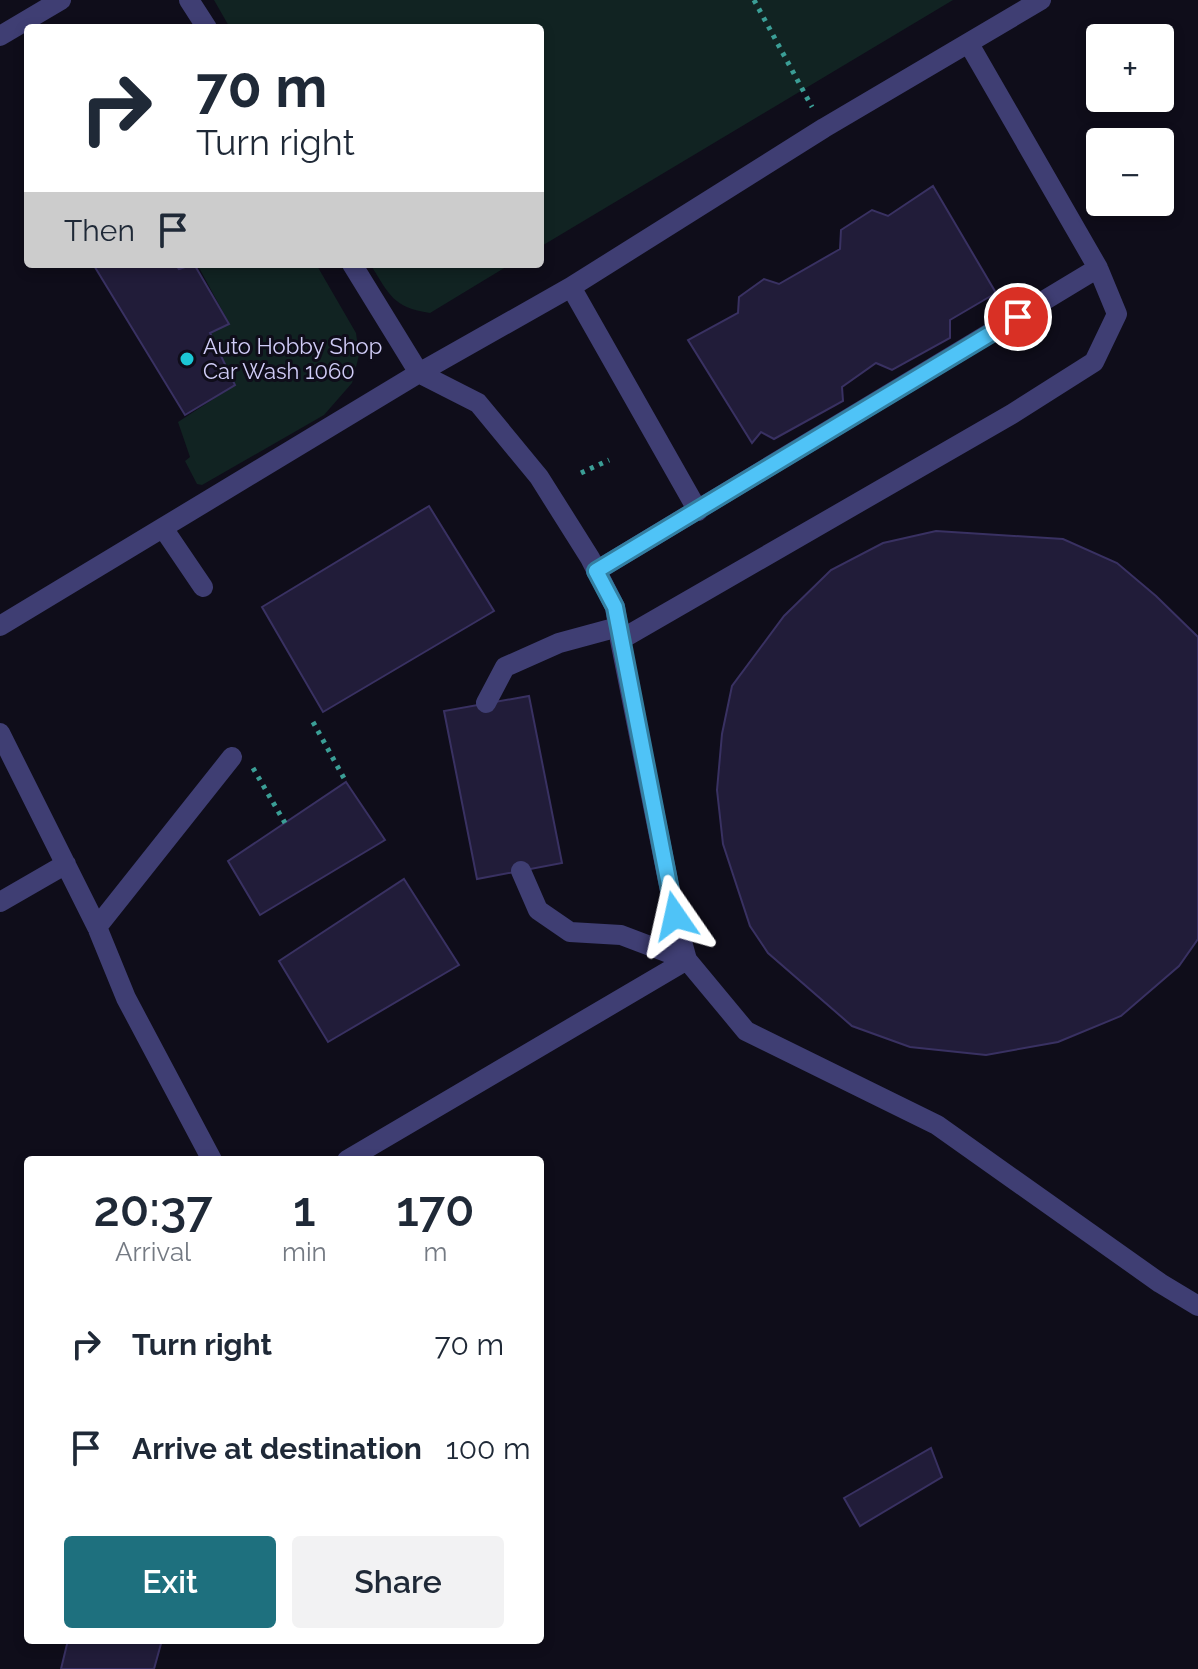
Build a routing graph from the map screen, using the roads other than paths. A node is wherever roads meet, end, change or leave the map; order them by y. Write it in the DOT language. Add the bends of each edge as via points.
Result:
graph roads {
  1 [pos="61,0"];
  2 [pos="189,0"];
  3 [pos="1041,0"];
  4 [pos="204,24"];
  5 [pos="0,36"];
  6 [pos="969,44"];
  7 [pos="354,268"];
  8 [pos="1098,268"];
  9 [pos="571,287"];
  10 [pos="419,373"];
  11 [pos="698,511"];
  12 [pos="163,528"];
  13 [pos="596,571"];
  14 [pos="203,587"];
  15 [pos="0,626"];
  16 [pos="619,633"];
  17 [pos="486,703"];
  18 [pos="0,733"];
  19 [pos="240,759"];
  20 [pos="66,864"];
  21 [pos="521,871"];
  22 [pos="0,902"];
  23 [pos="97,927"];
  24 [pos="687,960"];
  25 [pos="210,1156"];
  26 [pos="354,1156"];
  27 [pos="1198,1306"];
  1 -- 5 [label="lane"];
  2 -- 4 [label="lane"];
  3 -- 6 [label="lane"];
  6 -- 8 [label="lane"];
  6 -- 9 [label="lane"];
  7 -- 10 [label="lane"];
  8 -- 11 [label="lane"];
  8 -- 16 [label="lane" via="1117,314 1094,362 1012,414"];
  9 -- 10 [label="lane"];
  9 -- 11 [label="lane"];
  10 -- 12 [label="lane"];
  10 -- 13 [label="lane" via="478,403 539,477"];
  11 -- 13 [label="lane"];
  12 -- 14 [label="lane"];
  12 -- 15 [label="lane"];
  13 -- 16 [label="lane" via="615,607"];
  16 -- 17 [label="lane" via="559,643 505,667"];
  16 -- 24 [label="lane"];
  18 -- 20 [label="lane"];
  19 -- 23 [label="lane"];
  20 -- 22 [label="lane"];
  20 -- 23 [label="lane"];
  21 -- 24 [label="lane" via="538,910 570,932 621,935"];
  23 -- 25 [label="lane" via="126,998"];
  24 -- 26 [label="lane"];
  24 -- 27 [label="lane" via="746,1031 937,1125"];
}
